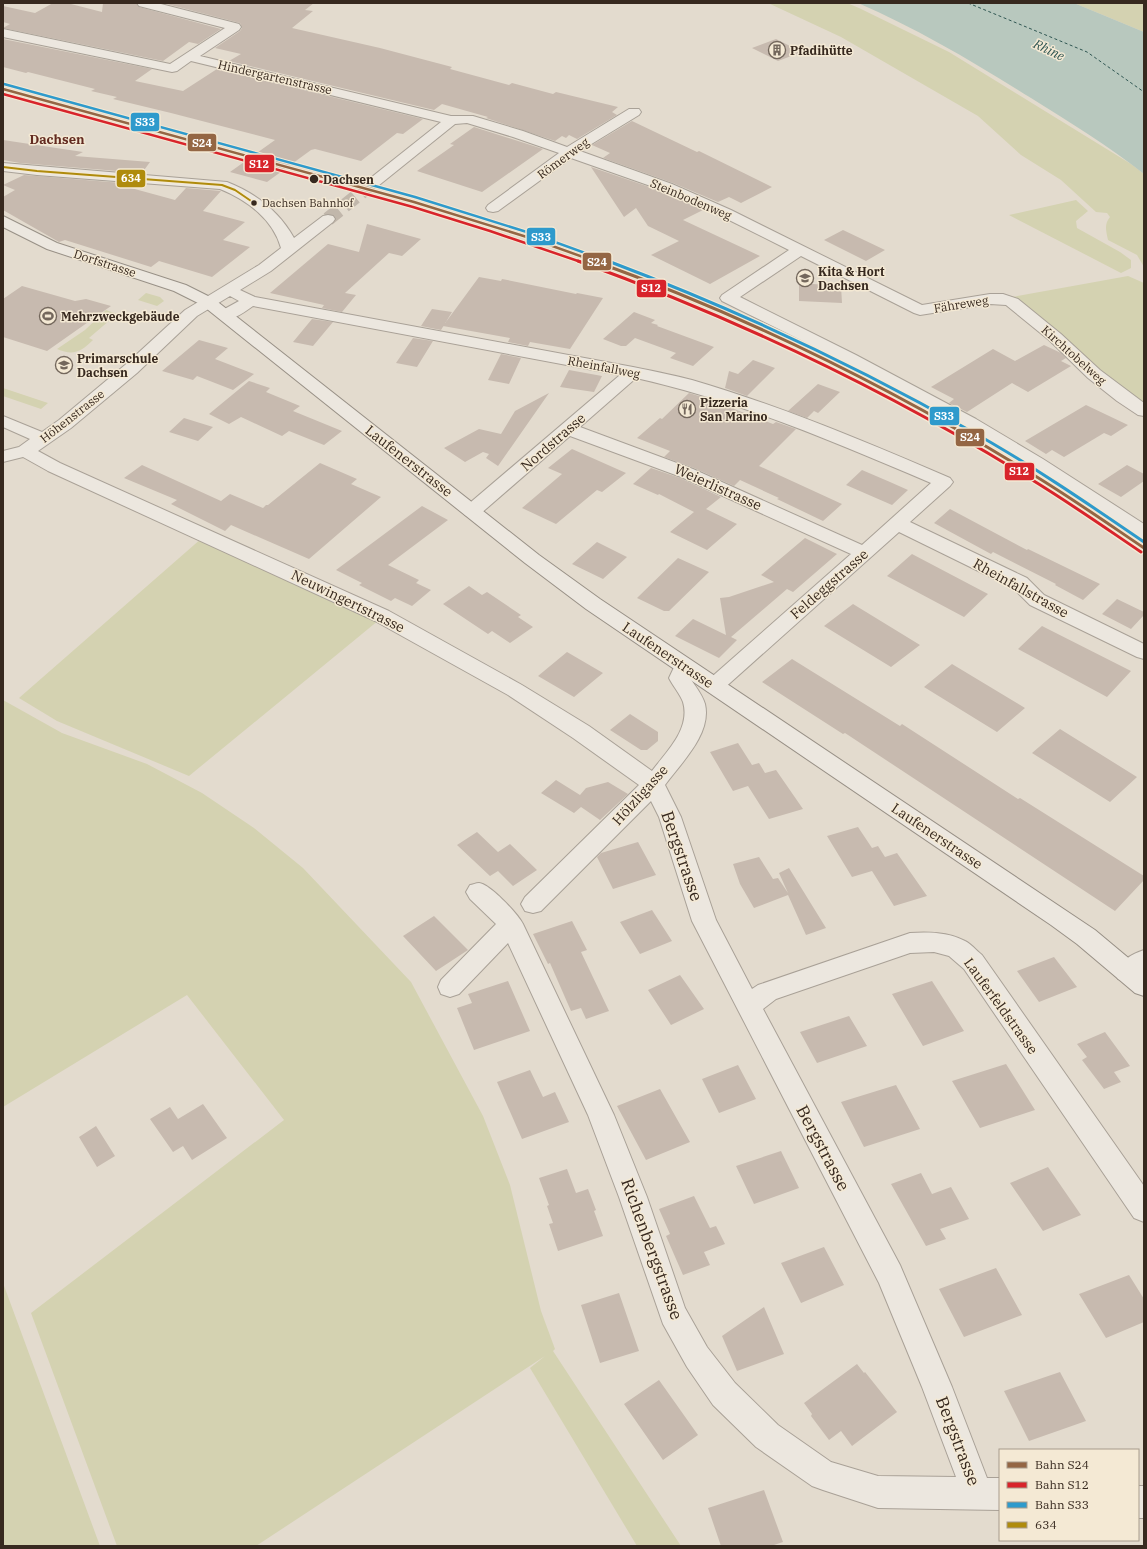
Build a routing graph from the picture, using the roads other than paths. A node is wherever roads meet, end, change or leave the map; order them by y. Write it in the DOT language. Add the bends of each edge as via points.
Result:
graph roads {
  1 [pos="143,3"];
  2 [pos="3,33"];
  3 [pos="189,57"];
  4 [pos="634,112"];
  5 [pos="451,120"];
  6 [pos="571,152"];
  7 [pos="3,167"];
  8 [pos="373,183"];
  9 [pos="494,208"];
  10 [pos="328,219"];
  11 [pos="3,220"];
  12 [pos="289,248"];
  13 [pos="800,250"];
  14 [pos="229,291"];
  15 [pos="1003,299"];
  16 [pos="250,301"];
  17 [pos="208,302"];
  18 [pos="920,310"];
  19 [pos="225,315"];
  20 [pos="633,372"];
  21 [pos="1144,411"];
  22 [pos="3,421"];
  23 [pos="568,428"];
  24 [pos="44,439"];
  25 [pos="25,451"];
  26 [pos="3,457"];
  27 [pos="944,482"];
  28 [pos="472,511"];
  29 [pos="898,524"];
  30 [pos="1144,533"];
  31 [pos="864,553"];
  32 [pos="1144,652"];
  33 [pos="684,666"];
  34 [pos="714,686"];
  35 [pos="654,784"];
  36 [pos="478,892"];
  37 [pos="533,904"];
  38 [pos="511,924"];
  39 [pos="1138,973"];
  40 [pos="450,987"];
  41 [pos="748,1006"];
  42 [pos="1144,1209"];
  43 [pos="988,1493"];
  1 -- 3 [label="street" via="235,27"];
  2 -- 3 [label="street" via="172,68"];
  3 -- 5 [label="street, Hindergartenstrasse"];
  4 -- 6 [label="street, Römerweg"];
  5 -- 6 [label="street, Steinbodenweg" via="468,120"];
  5 -- 8 [label="street"];
  6 -- 9 [label="street, Römerweg"];
  6 -- 13 [label="street, Steinbodenweg" via="685,195"];
  7 -- 12 [label="street" via="222,186 243,195 268,213 285,235"];
  10 -- 12 [label="street"];
  11 -- 17 [label="street, Dorfstrasse" via="52,246 180,288"];
  12 -- 14 [label="street, Höhenstrasse" via="265,268"];
  13 -- 18 [label="street, Steinbodenweg"];
  13 -- 30 [label="street" via="728,298 870,369 971,424 1043,467"];
  14 -- 16 [label="street, Rheinfallweg"];
  14 -- 17 [label="street, Höhenstrasse"];
  15 -- 18 [label="street, Fähreweg"];
  15 -- 21 [label="street, Kirchtobelweg" via="1018,306 1094,374"];
  16 -- 19 [label="street"];
  16 -- 20 [label="street, Rheinfallweg"];
  17 -- 19 [label="street, Laufenerstrasse"];
  17 -- 24 [label="street, Höhenstrasse" via="191,313 66,424"];
  19 -- 28 [label="street, Laufenerstrasse"];
  20 -- 23 [label="street, Nordstrasse"];
  20 -- 27 [label="street, Rheinfallweg" via="686,384 756,406 846,440"];
  22 -- 24 [label="street"];
  23 -- 28 [label="street, Nordstrasse"];
  23 -- 31 [label="street, Weierlistrasse" via="687,473"];
  24 -- 25 [label="street, Höhenstrasse"];
  25 -- 26 [label="street, Höhenstrasse"];
  25 -- 35 [label="street, Neuwingertstrasse" via="54,467 267,562 413,632 515,690 581,732"];
  27 -- 29 [label="street, Feldeggstrasse"];
  28 -- 33 [label="street, Laufenerstrasse" via="593,604"];
  29 -- 31 [label="street, Feldeggstrasse"];
  29 -- 32 [label="street, Rheinfallstrasse" via="1020,584 1037,600"];
  31 -- 34 [label="street, Feldeggstrasse"];
  33 -- 34 [label="street, Laufenerstrasse"];
  33 -- 35 [label="street, Hölzligasse" via="679,678 694,703 695,722 687,739"];
  34 -- 39 [label="street, Laufenerstrasse"];
  35 -- 37 [label="street, Hölzligasse"];
  35 -- 41 [label="street, Bergstrasse" via="670,818 704,921"];
  36 -- 38 [label="street, Richenbergstrasse"];
  38 -- 40 [label="street"];
  38 -- 43 [label="street, Richenbergstrasse" via="601,1115 633,1197 673,1314 697,1357 724,1394 767,1436 824,1475 878,1492"];
  41 -- 42 [label="street, Lauferfeldstrasse" via="767,992 910,943 934,942 957,948 973,962"];
  41 -- 43 [label="street, Bergstrasse" via="890,1275 937,1387"];
}
